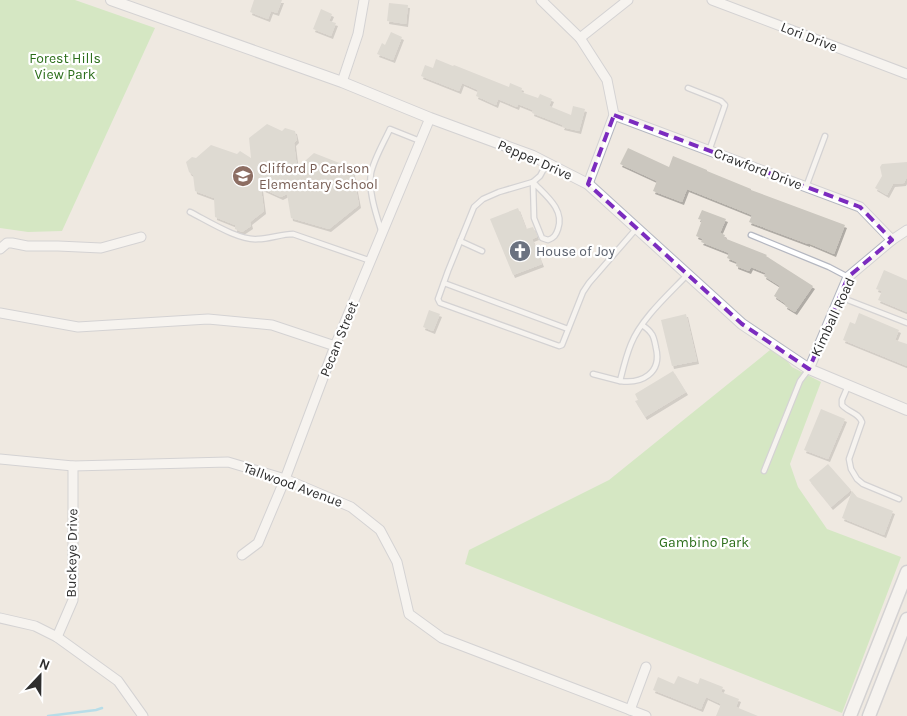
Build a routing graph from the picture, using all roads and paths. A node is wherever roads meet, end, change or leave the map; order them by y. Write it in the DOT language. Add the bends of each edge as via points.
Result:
graph roads {
  1 [pos="111,0"];
  2 [pos="364,0"];
  3 [pos="540,0"];
  4 [pos="628,0"];
  5 [pos="712,0"];
  6 [pos="580,38"];
  7 [pos="907,74"];
  8 [pos="342,82"];
  9 [pos="688,88"];
  10 [pos="614,115"];
  11 [pos="430,118"];
  12 [pos="825,136"];
  13 [pos="420,142"];
  14 [pos="709,151"];
  15 [pos="547,164"];
  16 [pos="533,182"];
  17 [pos="588,184"];
  18 [pos="806,187"];
  19 [pos="190,212"];
  20 [pos="637,228"];
  21 [pos="907,230"];
  22 [pos="382,233"];
  23 [pos="751,235"];
  24 [pos="141,237"];
  25 [pos="892,240"];
  26 [pos="460,241"];
  27 [pos="0,249"];
  28 [pos="482,251"];
  29 [pos="370,261"];
  30 [pos="688,274"];
  31 [pos="848,278"];
  32 [pos="444,283"];
  33 [pos="840,297"];
  34 [pos="0,313"];
  35 [pos="907,323"];
  36 [pos="642,325"];
  37 [pos="568,329"];
  38 [pos="335,346"];
  39 [pos="809,369"];
  40 [pos="592,374"];
  41 [pos="620,381"];
  42 [pos="848,385"];
  43 [pos="907,410"];
  44 [pos="0,459"];
  45 [pos="73,466"];
  46 [pos="764,471"];
  47 [pos="285,479"];
  48 [pos="899,499"];
  49 [pos="242,555"];
  50 [pos="907,572"];
  51 [pos="0,618"];
  52 [pos="907,620"];
  53 [pos="57,637"];
  54 [pos="646,667"];
  55 [pos="630,710"];
  56 [pos="143,716"];
  57 [pos="646,716"];
  58 [pos="850,716"];
  59 [pos="869,716"];
  1 -- 8 [label="street, Pepper Drive"];
  2 -- 8 [label="street" via="358,34"];
  3 -- 6 [label="street"];
  4 -- 6 [label="street"];
  5 -- 7 [label="street, Lori Drive"];
  6 -- 10 [label="street" via="607,80"];
  8 -- 11 [label="street, Pepper Drive"];
  9 -- 14 [label="lane" via="725,105"];
  10 -- 14 [label="street, Crawford Drive"];
  10 -- 17 [label="street"];
  11 -- 13 [label="street, Pecan Street"];
  11 -- 15 [label="street, Pepper Drive"];
  12 -- 18 [label="lane"];
  13 -- 22 [label="street, Pecan Street"];
  13 -- 22 [label="lane" via="390,129 374,166 371,186"];
  14 -- 18 [label="street, Crawford Drive"];
  15 -- 16 [label="lane"];
  15 -- 17 [label="street, Pepper Drive"];
  16 -- 16 [label="lane" via="534,218 542,238 548,240 554,238 559,228 559,211"];
  16 -- 26 [label="lane" via="478,202"];
  17 -- 20 [label="street, Pepper Drive"];
  18 -- 25 [label="street, Crawford Drive" via="860,208"];
  19 -- 29 [label="lane" via="245,238 258,240 292,234"];
  20 -- 30 [label="street, Pepper Drive"];
  20 -- 37 [label="lane" via="583,292"];
  21 -- 25 [label="street, Kimball Road"];
  22 -- 29 [label="street, Pecan Street"];
  23 -- 31 [label="lane" via="829,266"];
  24 -- 27 [label="street" via="101,248 7,243"];
  25 -- 31 [label="street, Kimball Road"];
  26 -- 28 [label="lane"];
  26 -- 32 [label="lane"];
  29 -- 38 [label="street, Pecan Street"];
  30 -- 36 [label="lane"];
  30 -- 39 [label="street, Pepper Drive" via="742,324"];
  31 -- 33 [label="street, Kimball Road"];
  32 -- 37 [label="lane"];
  32 -- 37 [label="lane" via="438,299 440,302 556,346 562,345"];
  33 -- 35 [label="lane"];
  33 -- 39 [label="street, Kimball Road"];
  34 -- 38 [label="street" via="78,327 208,319 272,325"];
  36 -- 41 [label="lane" via="630,346"];
  36 -- 41 [label="lane" via="652,334 658,359 656,368 636,382"];
  38 -- 47 [label="street, Pecan Street"];
  39 -- 42 [label="street, Pepper Drive"];
  39 -- 46 [label="lane" via="800,381"];
  40 -- 41 [label="lane"];
  42 -- 43 [label="street, Pepper Drive"];
  42 -- 48 [label="lane" via="842,405 860,416 862,422 849,460 851,469 863,484"];
  44 -- 45 [label="street, Tallwood Avenue"];
  45 -- 47 [label="street, Tallwood Avenue" via="228,462"];
  45 -- 53 [label="street, Buckeye Drive" via="73,600"];
  47 -- 49 [label="street, Pecan Street" via="258,543"];
  47 -- 55 [label="street, Tallwood Avenue" via="351,507 380,530 397,562 409,614 442,638"];
  50 -- 58 [label="main road"];
  51 -- 53 [label="street" via="35,626"];
  52 -- 59 [label="main road"];
  53 -- 56 [label="street" via="118,681"];
  54 -- 55 [label="street"];
  55 -- 57 [label="street, Tallwood Avenue"];
}
